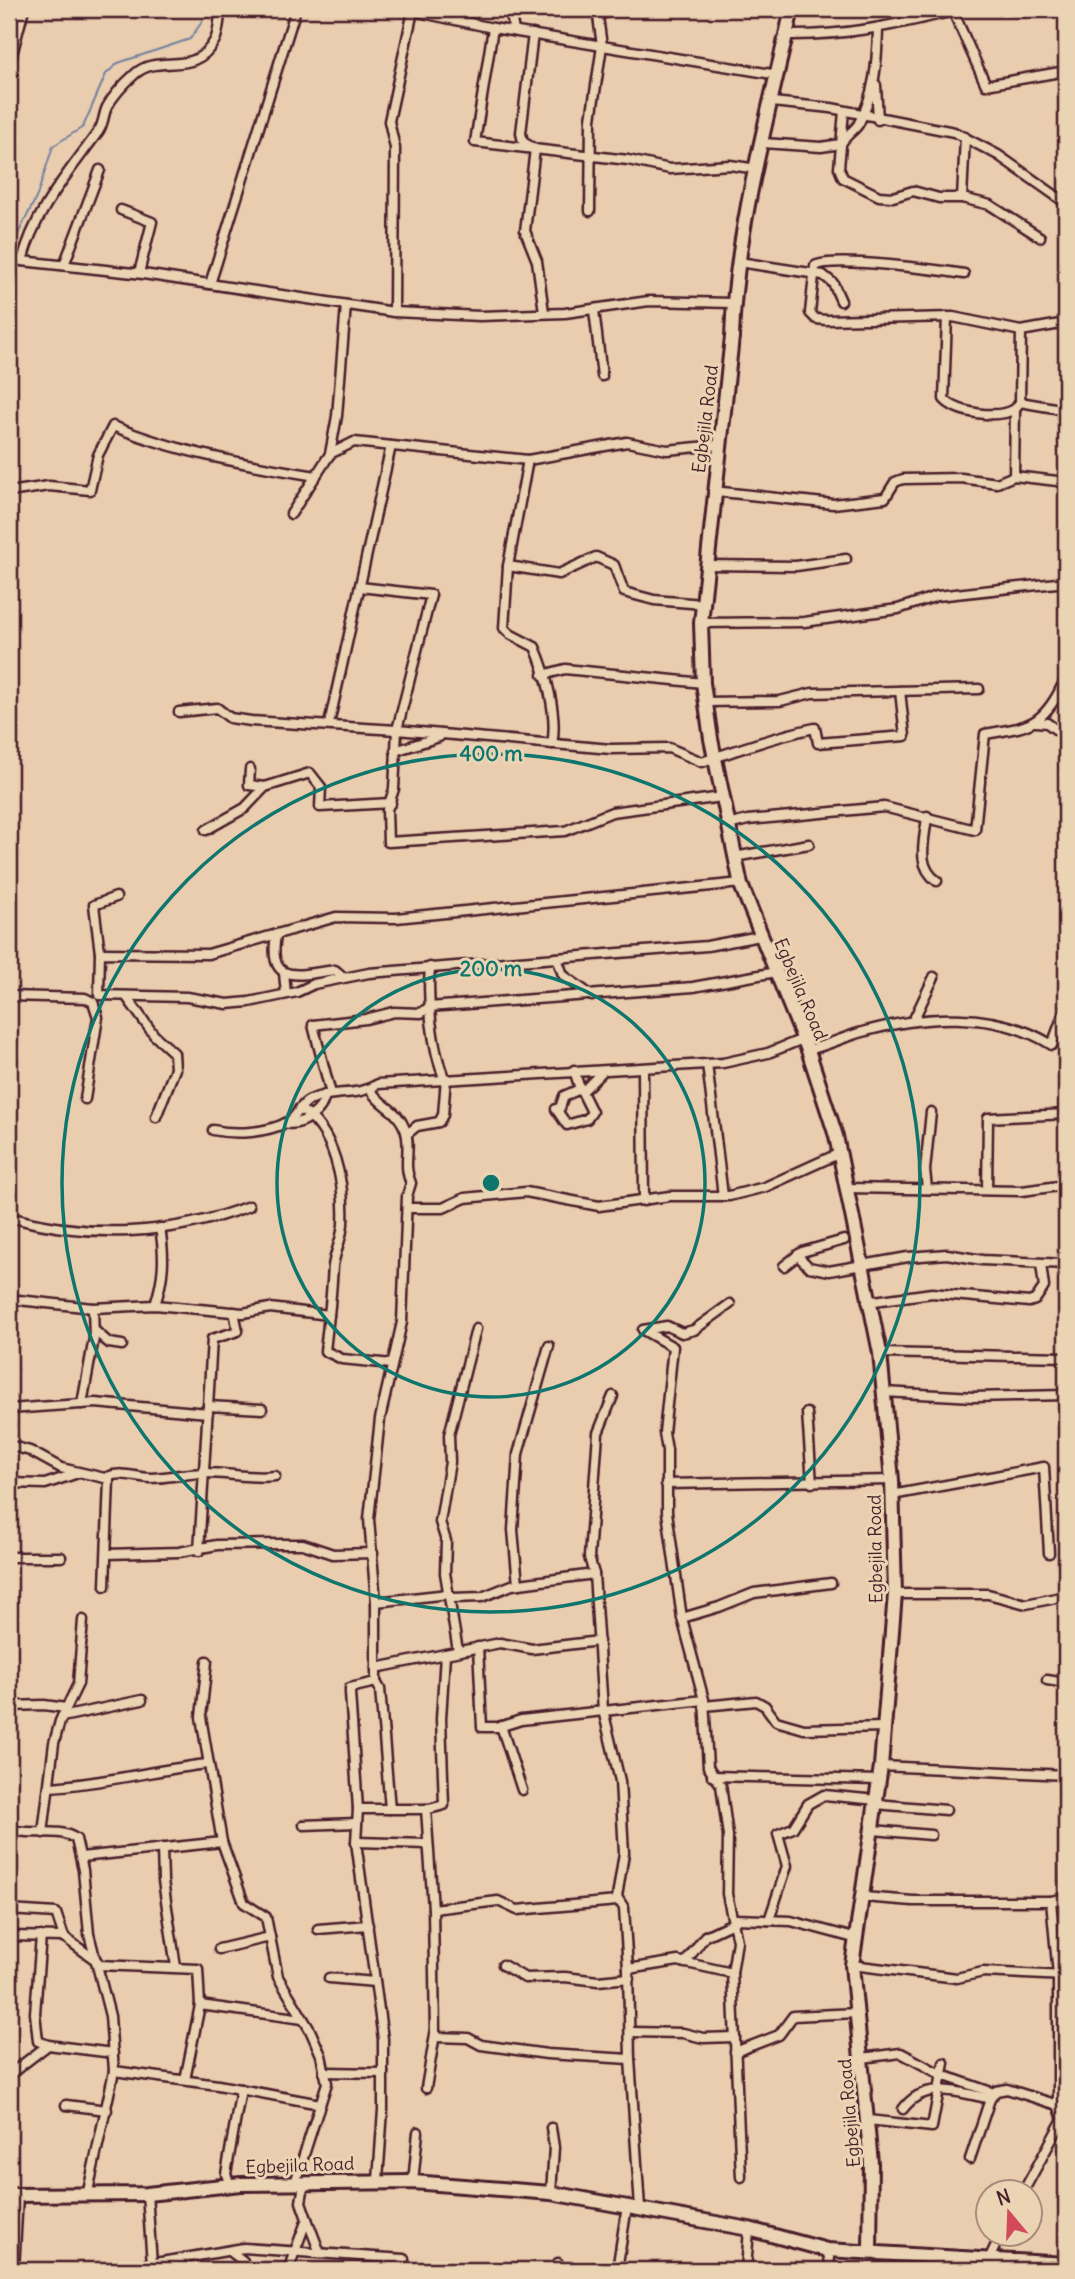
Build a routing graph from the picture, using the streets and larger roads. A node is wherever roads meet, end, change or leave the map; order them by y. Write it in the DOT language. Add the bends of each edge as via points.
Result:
graph roads {
  1 [pos="24,9"];
  2 [pos="221,9"];
  3 [pos="296,9"];
  4 [pos="510,9"];
  5 [pos="614,9"];
  6 [pos="792,9"];
  7 [pos="953,10"];
  8 [pos="598,12"];
  9 [pos="493,28"];
  10 [pos="878,30"];
  11 [pos="513,31"];
  12 [pos="533,34"];
  13 [pos="786,35"];
  14 [pos="602,46"];
  15 [pos="9,66"];
  16 [pos="1066,71"];
  17 [pos="778,75"];
  18 [pos="876,82"];
  19 [pos="772,102"];
  20 [pos="844,111"];
  21 [pos="861,116"];
  22 [pos="878,120"];
  23 [pos="965,137"];
  24 [pos="763,142"];
  25 [pos="841,144"];
  26 [pos="535,150"];
  27 [pos="591,158"];
  28 [pos="757,169"];
  29 [pos="100,170"];
  30 [pos="962,198"];
  31 [pos="1066,203"];
  32 [pos="121,210"];
  33 [pos="590,211"];
  34 [pos="1040,237"];
  35 [pos="9,257"];
  36 [pos="22,261"];
  37 [pos="739,262"];
  38 [pos="64,265"];
  39 [pos="139,273"];
  40 [pos="814,274"];
  41 [pos="964,274"];
  42 [pos="210,284"];
  43 [pos="841,301"];
  44 [pos="732,303"];
  45 [pos="346,305"];
  46 [pos="594,310"];
  47 [pos="394,312"];
  48 [pos="544,312"];
  49 [pos="947,317"];
  50 [pos="1066,323"];
  51 [pos="1021,331"];
  52 [pos="602,376"];
  53 [pos="1017,405"];
  54 [pos="1066,410"];
  55 [pos="718,445"];
  56 [pos="391,446"];
  57 [pos="330,454"];
  58 [pos="528,460"];
  59 [pos="316,476"];
  60 [pos="1014,476"];
  61 [pos="1066,482"];
  62 [pos="713,491"];
  63 [pos="9,492"];
  64 [pos="291,514"];
  65 [pos="846,559"];
  66 [pos="706,565"];
  67 [pos="508,566"];
  68 [pos="1066,582"];
  69 [pos="360,587"];
  70 [pos="703,604"];
  71 [pos="701,623"];
  72 [pos="543,676"];
  73 [pos="1066,679"];
  74 [pos="703,683"];
  75 [pos="1063,688"];
  76 [pos="979,689"];
  77 [pos="900,691"];
  78 [pos="706,702"];
  79 [pos="180,712"];
  80 [pos="1036,722"];
  81 [pos="329,724"];
  82 [pos="397,730"];
  83 [pos="444,735"];
  84 [pos="1066,737"];
  85 [pos="552,744"];
  86 [pos="395,751"];
  87 [pos="716,757"];
  88 [pos="250,769"];
  89 [pos="265,787"];
  90 [pos="722,797"];
  91 [pos="391,803"];
  92 [pos="927,816"];
  93 [pos="727,825"];
  94 [pos="206,830"];
  95 [pos="809,844"];
  96 [pos="734,858"];
  97 [pos="937,881"];
  98 [pos="741,883"];
  99 [pos="116,897"];
  100 [pos="276,935"];
  101 [pos="760,936"];
  102 [pos="100,953"];
  103 [pos="557,958"];
  104 [pos="430,968"];
  105 [pos="776,972"];
  106 [pos="284,973"];
  107 [pos="311,973"];
  108 [pos="343,977"];
  109 [pos="934,977"];
  110 [pos="314,984"];
  111 [pos="286,994"];
  112 [pos="9,996"];
  113 [pos="126,996"];
  114 [pos="592,996"];
  115 [pos="96,999"];
  116 [pos="429,1007"];
  117 [pos="1066,1007"];
  118 [pos="913,1021"];
  119 [pos="806,1045"];
  120 [pos="707,1064"];
  121 [pos="643,1069"];
  122 [pos="574,1070"];
  123 [pos="603,1071"];
  124 [pos="445,1078"];
  125 [pos="370,1089"];
  126 [pos="328,1095"];
  127 [pos="85,1099"];
  128 [pos="299,1109"];
  129 [pos="932,1112"];
  130 [pos="1066,1114"];
  131 [pos="311,1115"];
  132 [pos="156,1117"];
  133 [pos="285,1123"];
  134 [pos="213,1130"];
  135 [pos="407,1134"];
  136 [pos="840,1153"];
  137 [pos="1066,1185"];
  138 [pos="847,1188"];
  139 [pos="927,1189"];
  140 [pos="987,1190"];
  141 [pos="723,1196"];
  142 [pos="644,1201"];
  143 [pos="248,1206"];
  144 [pos="407,1208"];
  145 [pos="9,1217"];
  146 [pos="160,1228"];
  147 [pos="844,1240"];
  148 [pos="797,1255"];
  149 [pos="860,1264"];
  150 [pos="1041,1264"];
  151 [pos="1066,1264"];
  152 [pos="784,1266"];
  153 [pos="9,1299"];
  154 [pos="867,1302"];
  155 [pos="730,1304"];
  156 [pos="155,1306"];
  157 [pos="93,1308"];
  158 [pos="234,1312"];
  159 [pos="329,1315"];
  160 [pos="476,1329"];
  161 [pos="94,1330"];
  162 [pos="122,1345"];
  163 [pos="549,1346"];
  164 [pos="880,1353"];
  165 [pos="1066,1357"];
  166 [pos="392,1364"];
  167 [pos="884,1392"];
  168 [pos="1066,1395"];
  169 [pos="613,1396"];
  170 [pos="82,1404"];
  171 [pos="9,1409"];
  172 [pos="262,1409"];
  173 [pos="208,1410"];
  174 [pos="807,1413"];
  175 [pos="9,1445"];
  176 [pos="81,1472"];
  177 [pos="204,1473"];
  178 [pos="275,1476"];
  179 [pos="107,1478"];
  180 [pos="892,1480"];
  181 [pos="9,1483"];
  182 [pos="812,1483"];
  183 [pos="666,1484"];
  184 [pos="892,1495"];
  185 [pos="199,1551"];
  186 [pos="107,1553"];
  187 [pos="373,1553"];
  188 [pos="1049,1553"];
  189 [pos="9,1557"];
  190 [pos="61,1557"];
  191 [pos="594,1574"];
  192 [pos="518,1584"];
  193 [pos="831,1584"];
  194 [pos="105,1586"];
  195 [pos="448,1594"];
  196 [pos="895,1594"];
  197 [pos="1066,1596"];
  198 [pos="376,1602"];
  199 [pos="682,1618"];
  200 [pos="83,1620"];
  201 [pos="598,1641"];
  202 [pos="478,1647"];
  203 [pos="458,1651"];
  204 [pos="445,1654"];
  205 [pos="207,1661"];
  206 [pos="376,1668"];
  207 [pos="1047,1680"];
  208 [pos="376,1682"];
  209 [pos="1066,1683"];
  210 [pos="142,1700"];
  211 [pos="704,1703"];
  212 [pos="9,1706"];
  213 [pos="603,1710"];
  214 [pos="64,1712"];
  215 [pos="501,1726"];
  216 [pos="884,1727"];
  217 [pos="207,1764"];
  218 [pos="881,1766"];
  219 [pos="1066,1774"];
  220 [pos="712,1776"];
  221 [pos="879,1780"];
  222 [pos="49,1787"];
  223 [pos="522,1790"];
  224 [pos="877,1802"];
  225 [pos="358,1809"];
  226 [pos="390,1809"];
  227 [pos="426,1809"];
  228 [pos="946,1810"];
  229 [pos="356,1823"];
  230 [pos="304,1825"];
  231 [pos="9,1829"];
  232 [pos="873,1830"];
  233 [pos="43,1833"];
  234 [pos="931,1835"];
  235 [pos="222,1842"];
  236 [pos="356,1843"];
  237 [pos="428,1844"];
  238 [pos="162,1848"];
  239 [pos="81,1857"];
  240 [pos="1066,1859"];
  241 [pos="863,1897"];
  242 [pos="1065,1898"];
  243 [pos="617,1901"];
  244 [pos="1051,1901"];
  245 [pos="433,1909"];
  246 [pos="9,1910"];
  247 [pos="735,1920"];
  248 [pos="769,1920"];
  249 [pos="369,1925"];
  250 [pos="317,1929"];
  251 [pos="9,1936"];
  252 [pos="41,1936"];
  253 [pos="64,1937"];
  254 [pos="270,1937"];
  255 [pos="854,1938"];
  256 [pos="219,1949"];
  257 [pos="98,1963"];
  258 [pos="685,1963"];
  259 [pos="503,1965"];
  260 [pos="852,1965"];
  261 [pos="176,1967"];
  262 [pos="629,1973"];
  263 [pos="732,1973"];
  264 [pos="1062,1975"];
  265 [pos="329,1978"];
  266 [pos="375,1982"];
  267 [pos="200,2005"];
  268 [pos="857,2013"];
  269 [pos="303,2019"];
  270 [pos="631,2032"];
  271 [pos="435,2036"];
  272 [pos="735,2037"];
  273 [pos="48,2045"];
  274 [pos="735,2052"];
  275 [pos="113,2053"];
  276 [pos="862,2058"];
  277 [pos="630,2059"];
  278 [pos="944,2063"];
  279 [pos="114,2071"];
  280 [pos="324,2072"];
  281 [pos="383,2073"];
  282 [pos="9,2075"];
  283 [pos="942,2075"];
  284 [pos="185,2080"];
  285 [pos="426,2088"];
  286 [pos="939,2088"];
  287 [pos="241,2089"];
  288 [pos="992,2096"];
  289 [pos="320,2104"];
  290 [pos="66,2105"];
  291 [pos="1058,2105"];
  292 [pos="903,2109"];
  293 [pos="107,2110"];
  294 [pos="867,2120"];
  295 [pos="551,2128"];
  296 [pos="418,2132"];
  297 [pos="970,2159"];
  298 [pos="741,2177"];
  299 [pos="1031,2178"];
  300 [pos="378,2180"];
  301 [pos="412,2182"];
  302 [pos="299,2184"];
  303 [pos="230,2185"];
  304 [pos="551,2193"];
  305 [pos="147,2194"];
  306 [pos="14,2195"];
  307 [pos="87,2196"];
  308 [pos="634,2207"];
  309 [pos="307,2219"];
  310 [pos="749,2230"];
  311 [pos="994,2248"];
  312 [pos="230,2250"];
  313 [pos="827,2250"];
  314 [pos="870,2250"];
  315 [pos="297,2252"];
  316 [pos="320,2253"];
  317 [pos="975,2257"];
  318 [pos="990,2257"];
  319 [pos="404,2259"];
  320 [pos="152,2264"];
  321 [pos="1066,2264"];
  322 [pos="164,2266"];
  323 [pos="14,2270"];
  324 [pos="114,2270"];
  325 [pos="244,2270"];
  326 [pos="288,2270"];
  327 [pos="617,2270"];
  328 [pos="746,2270"];
  329 [pos="832,2270"];
  330 [pos="974,2270"];
  1 -- 15 [label="street"];
  2 -- 36 [label="street" via="216,39 197,60 155,64 136,72 107,108 100,130 42,208"];
  3 -- 42 [label="street"];
  4 -- 11 [label="street"];
  5 -- 8 [label="street"];
  6 -- 13 [label="street, Egbejila Road"];
  7 -- 10 [label="street"];
  7 -- 16 [label="street" via="986,85"];
  8 -- 14 [label="street"];
  9 -- 11 [label="street"];
  9 -- 26 [label="street" via="475,142"];
  9 -- 47 [label="street" via="413,11 389,121 395,148"];
  10 -- 13 [label="street"];
  10 -- 18 [label="street"];
  11 -- 12 [label="street"];
  12 -- 14 [label="street"];
  12 -- 26 [label="street" via="521,133 523,142"];
  13 -- 17 [label="street, Egbejila Road"];
  14 -- 17 [label="street"];
  14 -- 27 [label="street" via="591,119"];
  17 -- 19 [label="street, Egbejila Road"];
  18 -- 21 [label="street"];
  18 -- 22 [label="street"];
  19 -- 20 [label="street"];
  19 -- 24 [label="street, Egbejila Road"];
  20 -- 21 [label="street"];
  20 -- 25 [label="street"];
  21 -- 22 [label="street"];
  21 -- 25 [label="street"];
  22 -- 23 [label="street" via="932,126"];
  23 -- 30 [label="street"];
  23 -- 31 [label="street"];
  24 -- 25 [label="street" via="821,147"];
  24 -- 28 [label="street, Egbejila Road"];
  25 -- 30 [label="street" via="843,178 879,196 914,191"];
  26 -- 27 [label="street"];
  26 -- 48 [label="street" via="525,231 537,261"];
  27 -- 28 [label="street" via="670,169 730,165"];
  27 -- 33 [label="street"];
  28 -- 37 [label="street, Egbejila Road"];
  29 -- 38 [label="street"];
  30 -- 34 [label="street" via="990,205"];
  32 -- 39 [label="street" via="152,222"];
  35 -- 36 [label="street"];
  36 -- 38 [label="street"];
  37 -- 40 [label="street"];
  37 -- 44 [label="street, Egbejila Road"];
  38 -- 39 [label="street"];
  39 -- 42 [label="street"];
  40 -- 41 [label="street" via="815,266 822,262 837,261"];
  40 -- 43 [label="street" via="834,283"];
  40 -- 49 [label="street" via="810,313 816,319"];
  42 -- 45 [label="street"];
  44 -- 46 [label="street" via="649,301"];
  44 -- 55 [label="street, Egbejila Road"];
  45 -- 47 [label="street"];
  45 -- 57 [label="street"];
  46 -- 48 [label="street"];
  46 -- 52 [label="street"];
  47 -- 48 [label="street" via="480,316"];
  49 -- 51 [label="street"];
  49 -- 53 [label="street" via="944,399 951,407 966,411 1008,413"];
  50 -- 51 [label="street"];
  51 -- 53 [label="street"];
  53 -- 54 [label="street"];
  53 -- 60 [label="street"];
  55 -- 58 [label="street" via="660,450 628,442"];
  55 -- 62 [label="street, Egbejila Road"];
  56 -- 57 [label="street" via="354,442"];
  56 -- 58 [label="street"];
  56 -- 69 [label="street"];
  57 -- 59 [label="street"];
  58 -- 67 [label="street"];
  59 -- 63 [label="street" via="203,453 113,426 98,455 90,490 49,486"];
  59 -- 64 [label="street"];
  60 -- 61 [label="street"];
  60 -- 62 [label="street" via="997,483 903,479 895,482 885,498 834,504"];
  62 -- 66 [label="street, Egbejila Road"];
  65 -- 66 [label="street" via="796,566"];
  66 -- 70 [label="street, Egbejila Road"];
  67 -- 70 [label="street" via="559,574 596,556 614,565 624,592"];
  67 -- 72 [label="street" via="504,628 535,646"];
  68 -- 71 [label="street" via="937,596 898,609 804,622"];
  69 -- 81 [label="street"];
  69 -- 82 [label="street" via="431,595"];
  70 -- 71 [label="street, Egbejila Road"];
  71 -- 74 [label="street, Egbejila Road"];
  72 -- 74 [label="street" via="565,669"];
  72 -- 85 [label="street"];
  73 -- 75 [label="street"];
  74 -- 78 [label="street, Egbejila Road"];
  75 -- 80 [label="street"];
  76 -- 77 [label="street"];
  77 -- 78 [label="street"];
  77 -- 87 [label="street" via="905,736 818,743 815,728"];
  78 -- 87 [label="street, Egbejila Road"];
  79 -- 81 [label="street" via="216,708 230,718 251,721"];
  80 -- 84 [label="street" via="1047,723"];
  80 -- 92 [label="street" via="1016,731 985,734 975,830"];
  81 -- 82 [label="street"];
  82 -- 83 [label="street"];
  82 -- 86 [label="street"];
  83 -- 85 [label="street"];
  83 -- 86 [label="street"];
  85 -- 87 [label="street" via="669,748 702,762"];
  86 -- 91 [label="street"];
  87 -- 90 [label="street, Egbejila Road"];
  88 -- 89 [label="street" via="249,785"];
  89 -- 91 [label="street" via="310,773 321,787 320,807"];
  89 -- 94 [label="street" via="245,808"];
  90 -- 91 [label="street" via="612,812 565,831 388,842"];
  90 -- 93 [label="street, Egbejila Road"];
  92 -- 93 [label="street" via="884,807"];
  92 -- 97 [label="street" via="922,862"];
  93 -- 96 [label="street, Egbejila Road"];
  95 -- 96 [label="street"];
  96 -- 98 [label="street, Egbejila Road"];
  98 -- 100 [label="street" via="396,918 336,917"];
  98 -- 101 [label="street, Egbejila Road"];
  99 -- 102 [label="street" via="94,905"];
  100 -- 102 [label="street" via="208,954"];
  100 -- 106 [label="street" via="274,961"];
  101 -- 103 [label="street" via="707,946"];
  101 -- 105 [label="street, Egbejila Road"];
  102 -- 115 [label="street"];
  103 -- 104 [label="street"];
  103 -- 114 [label="street" via="563,975"];
  104 -- 108 [label="street"];
  104 -- 116 [label="street"];
  105 -- 114 [label="street" via="693,987"];
  105 -- 119 [label="street, Egbejila Road"];
  106 -- 107 [label="street"];
  106 -- 111 [label="street"];
  107 -- 108 [label="street" via="335,970"];
  107 -- 110 [label="street"];
  108 -- 110 [label="street"];
  109 -- 118 [label="street"];
  110 -- 111 [label="street"];
  111 -- 113 [label="street" via="226,1004 187,997"];
  112 -- 115 [label="street"];
  113 -- 115 [label="street"];
  113 -- 132 [label="street" via="154,1035 174,1053 175,1069"];
  114 -- 116 [label="street"];
  115 -- 127 [label="street"];
  116 -- 124 [label="street"];
  116 -- 126 [label="street" via="421,1013 394,1012 313,1025"];
  117 -- 118 [label="street" via="1052,1045 987,1020"];
  118 -- 119 [label="street"];
  119 -- 120 [label="street"];
  119 -- 136 [label="street, Egbejila Road"];
  120 -- 121 [label="street"];
  120 -- 141 [label="street"];
  121 -- 123 [label="street"];
  121 -- 142 [label="street"];
  122 -- 123 [label="street"];
  122 -- 123 [label="street" via="580,1089 564,1096 556,1109 567,1125 587,1119 592,1112 582,1091"];
  122 -- 124 [label="street" via="553,1075"];
  124 -- 125 [label="street" via="378,1084"];
  124 -- 135 [label="street" via="439,1122 417,1126"];
  125 -- 126 [label="street"];
  125 -- 135 [label="street" via="375,1100 401,1120"];
  126 -- 128 [label="street" via="308,1100"];
  126 -- 131 [label="street"];
  128 -- 131 [label="street"];
  128 -- 133 [label="street"];
  129 -- 139 [label="street"];
  130 -- 140 [label="street" via="988,1118"];
  131 -- 133 [label="street" via="292,1125"];
  131 -- 159 [label="street" via="333,1152 343,1222"];
  133 -- 134 [label="street" via="232,1134"];
  135 -- 144 [label="street" via="411,1182"];
  136 -- 138 [label="street, Egbejila Road"];
  136 -- 141 [label="street" via="765,1187"];
  137 -- 140 [label="street"];
  138 -- 139 [label="street"];
  138 -- 149 [label="street, Egbejila Road"];
  139 -- 140 [label="street"];
  141 -- 142 [label="street"];
  142 -- 144 [label="street" via="599,1206 526,1192 465,1198 443,1208"];
  143 -- 146 [label="street" via="207,1222"];
  144 -- 166 [label="street" via="403,1313"];
  145 -- 146 [label="street" via="38,1226 110,1233"];
  146 -- 156 [label="street" via="164,1275"];
  147 -- 148 [label="street"];
  148 -- 149 [label="street" via="813,1269"];
  148 -- 152 [label="street"];
  149 -- 150 [label="street" via="947,1254"];
  149 -- 154 [label="street, Egbejila Road"];
  150 -- 151 [label="street"];
  150 -- 154 [label="street" via="1044,1287 1029,1302 932,1293"];
  153 -- 157 [label="street"];
  154 -- 164 [label="street, Egbejila Road"];
  155 -- 183 [label="street" via="694,1331 682,1333 667,1325 643,1330 673,1348 664,1433"];
  156 -- 157 [label="street"];
  156 -- 158 [label="street"];
  157 -- 161 [label="street"];
  158 -- 159 [label="street" via="270,1308"];
  158 -- 173 [label="street" via="238,1331 212,1339"];
  159 -- 166 [label="street" via="325,1351 342,1359"];
  160 -- 195 [label="street" via="449,1435 450,1462 440,1522 446,1541"];
  161 -- 162 [label="street" via="109,1343"];
  161 -- 170 [label="street"];
  163 -- 192 [label="street" via="518,1454 513,1530"];
  164 -- 165 [label="street"];
  164 -- 167 [label="street, Egbejila Road"];
  166 -- 187 [label="street" via="380,1419 369,1519"];
  167 -- 168 [label="street" via="974,1398"];
  167 -- 180 [label="street, Egbejila Road"];
  169 -- 191 [label="street" via="598,1433 589,1558"];
  170 -- 171 [label="street"];
  170 -- 173 [label="street" via="184,1409 196,1415"];
  172 -- 173 [label="street"];
  173 -- 177 [label="street"];
  174 -- 182 [label="street"];
  175 -- 176 [label="street"];
  176 -- 179 [label="street"];
  176 -- 181 [label="street" via="45,1484"];
  177 -- 178 [label="street" via="252,1479"];
  177 -- 179 [label="street" via="148,1478 117,1473"];
  177 -- 185 [label="street"];
  179 -- 186 [label="street"];
  180 -- 182 [label="street"];
  180 -- 184 [label="street, Egbejila Road"];
  182 -- 183 [label="street"];
  183 -- 199 [label="street"];
  184 -- 188 [label="street" via="1044,1467"];
  184 -- 196 [label="street, Egbejila Road"];
  185 -- 186 [label="street"];
  185 -- 187 [label="street" via="217,1545 303,1544 332,1554"];
  186 -- 194 [label="street"];
  187 -- 198 [label="street"];
  189 -- 190 [label="street"];
  191 -- 192 [label="street"];
  191 -- 201 [label="street"];
  192 -- 195 [label="street" via="482,1597 453,1598"];
  193 -- 199 [label="street" via="754,1593"];
  195 -- 198 [label="street"];
  195 -- 203 [label="street"];
  196 -- 197 [label="street" via="988,1594 1026,1604"];
  196 -- 216 [label="street, Egbejila Road"];
  198 -- 206 [label="street"];
  199 -- 211 [label="street"];
  200 -- 214 [label="street" via="78,1684"];
  201 -- 202 [label="street" via="532,1648 500,1643"];
  201 -- 213 [label="street"];
  202 -- 203 [label="street"];
  202 -- 215 [label="street" via="481,1727"];
  203 -- 204 [label="street"];
  204 -- 206 [label="street"];
  204 -- 227 [label="street" via="441,1719 444,1805"];
  205 -- 217 [label="street" via="201,1717"];
  206 -- 208 [label="street"];
  207 -- 209 [label="street"];
  208 -- 225 [label="street" via="350,1688"];
  208 -- 226 [label="street"];
  210 -- 214 [label="street"];
  211 -- 213 [label="street"];
  211 -- 216 [label="street" via="756,1701 776,1721 804,1728"];
  211 -- 220 [label="street"];
  212 -- 214 [label="street" via="44,1704"];
  213 -- 215 [label="street"];
  213 -- 243 [label="street" via="620,1781 624,1853"];
  214 -- 222 [label="street" via="54,1743"];
  215 -- 223 [label="street"];
  216 -- 218 [label="street, Egbejila Road"];
  217 -- 222 [label="street"];
  217 -- 235 [label="street"];
  218 -- 219 [label="street"];
  218 -- 221 [label="street, Egbejila Road"];
  220 -- 221 [label="street"];
  220 -- 247 [label="street" via="721,1785 728,1836 727,1894"];
  221 -- 224 [label="street, Egbejila Road"];
  222 -- 233 [label="street"];
  224 -- 228 [label="street"];
  224 -- 232 [label="street, Egbejila Road"];
  224 -- 248 [label="street" via="824,1795 808,1804 793,1828 778,1833 787,1866"];
  225 -- 226 [label="street"];
  225 -- 229 [label="street"];
  226 -- 227 [label="street"];
  227 -- 237 [label="street"];
  229 -- 230 [label="street"];
  229 -- 236 [label="street"];
  231 -- 233 [label="street"];
  232 -- 234 [label="street"];
  232 -- 241 [label="street, Egbejila Road"];
  233 -- 239 [label="street" via="67,1833 76,1839"];
  235 -- 238 [label="street"];
  235 -- 254 [label="street" via="244,1903 266,1917"];
  236 -- 237 [label="street"];
  236 -- 249 [label="street"];
  237 -- 245 [label="street"];
  238 -- 239 [label="street"];
  238 -- 261 [label="street"];
  239 -- 257 [label="street" via="89,1934"];
  240 -- 242 [label="street"];
  241 -- 244 [label="street"];
  241 -- 255 [label="street, Egbejila Road"];
  242 -- 244 [label="street"];
  243 -- 245 [label="street" via="517,1910 498,1901"];
  243 -- 262 [label="street" via="624,1908"];
  244 -- 264 [label="street"];
  245 -- 271 [label="street"];
  246 -- 253 [label="street" via="56,1913"];
  247 -- 248 [label="street"];
  247 -- 258 [label="street" via="705,1936"];
  247 -- 263 [label="street"];
  248 -- 255 [label="street" via="792,1921"];
  249 -- 250 [label="street"];
  249 -- 266 [label="street"];
  251 -- 252 [label="street"];
  252 -- 253 [label="street"];
  252 -- 273 [label="street" via="35,2013 38,2041"];
  253 -- 257 [label="street"];
  254 -- 256 [label="street"];
  254 -- 269 [label="street" via="278,1977"];
  255 -- 260 [label="street, Egbejila Road"];
  257 -- 261 [label="street"];
  257 -- 275 [label="street"];
  258 -- 262 [label="street"];
  258 -- 263 [label="street"];
  259 -- 262 [label="street" via="525,1978 598,1981"];
  260 -- 264 [label="street" via="957,1978 983,1972"];
  260 -- 268 [label="street, Egbejila Road"];
  261 -- 267 [label="street" via="198,1969"];
  262 -- 270 [label="street"];
  263 -- 272 [label="street"];
  264 -- 291 [label="street"];
  265 -- 266 [label="street"];
  266 -- 281 [label="street"];
  267 -- 269 [label="street"];
  267 -- 284 [label="street"];
  268 -- 274 [label="street" via="793,2016 779,2035"];
  268 -- 276 [label="street, Egbejila Road"];
  269 -- 280 [label="street"];
  270 -- 272 [label="street"];
  270 -- 277 [label="street"];
  271 -- 277 [label="street" via="547,2054"];
  271 -- 285 [label="street"];
  272 -- 274 [label="street"];
  273 -- 275 [label="street"];
  273 -- 282 [label="street"];
  274 -- 298 [label="street"];
  275 -- 279 [label="street"];
  276 -- 283 [label="street" via="901,2053"];
  276 -- 294 [label="street, Egbejila Road"];
  277 -- 308 [label="street"];
  278 -- 283 [label="street"];
  279 -- 284 [label="street"];
  279 -- 293 [label="street"];
  280 -- 281 [label="street"];
  280 -- 289 [label="street" via="327,2083"];
  281 -- 300 [label="street"];
  283 -- 286 [label="street"];
  283 -- 288 [label="street"];
  284 -- 287 [label="street"];
  286 -- 288 [label="street"];
  286 -- 292 [label="street" via="911,2098"];
  286 -- 294 [label="street" via="932,2127"];
  287 -- 289 [label="street"];
  287 -- 303 [label="street" via="226,2174"];
  288 -- 291 [label="street" via="1007,2089"];
  288 -- 297 [label="street"];
  289 -- 302 [label="street"];
  290 -- 293 [label="street"];
  291 -- 299 [label="street" via="1063,2119"];
  293 -- 307 [label="street"];
  294 -- 314 [label="street, Egbejila Road"];
  295 -- 304 [label="street"];
  296 -- 301 [label="street"];
  300 -- 301 [label="street, Egbejila Road"];
  300 -- 302 [label="street, Egbejila Road"];
  301 -- 304 [label="street, Egbejila Road"];
  302 -- 303 [label="street, Egbejila Road"];
  302 -- 309 [label="street"];
  303 -- 305 [label="street, Egbejila Road"];
  304 -- 308 [label="street, Egbejila Road"];
  305 -- 307 [label="street, Egbejila Road"];
  305 -- 320 [label="street"];
  306 -- 307 [label="street, Egbejila Road"];
  306 -- 323 [label="street"];
  308 -- 310 [label="street, Egbejila Road"];
  308 -- 327 [label="street"];
  309 -- 315 [label="street"];
  309 -- 316 [label="street"];
  310 -- 313 [label="street, Egbejila Road"];
  310 -- 328 [label="street"];
  311 -- 318 [label="street"];
  312 -- 315 [label="street"];
  312 -- 322 [label="street"];
  312 -- 325 [label="street" via="243,2261"];
  313 -- 314 [label="street, Egbejila Road"];
  313 -- 329 [label="street"];
  314 -- 317 [label="street"];
  315 -- 316 [label="street"];
  315 -- 326 [label="street"];
  316 -- 319 [label="street"];
  317 -- 318 [label="street"];
  317 -- 330 [label="street"];
  318 -- 321 [label="street"];
  320 -- 322 [label="street"];
  320 -- 324 [label="street"];
}
